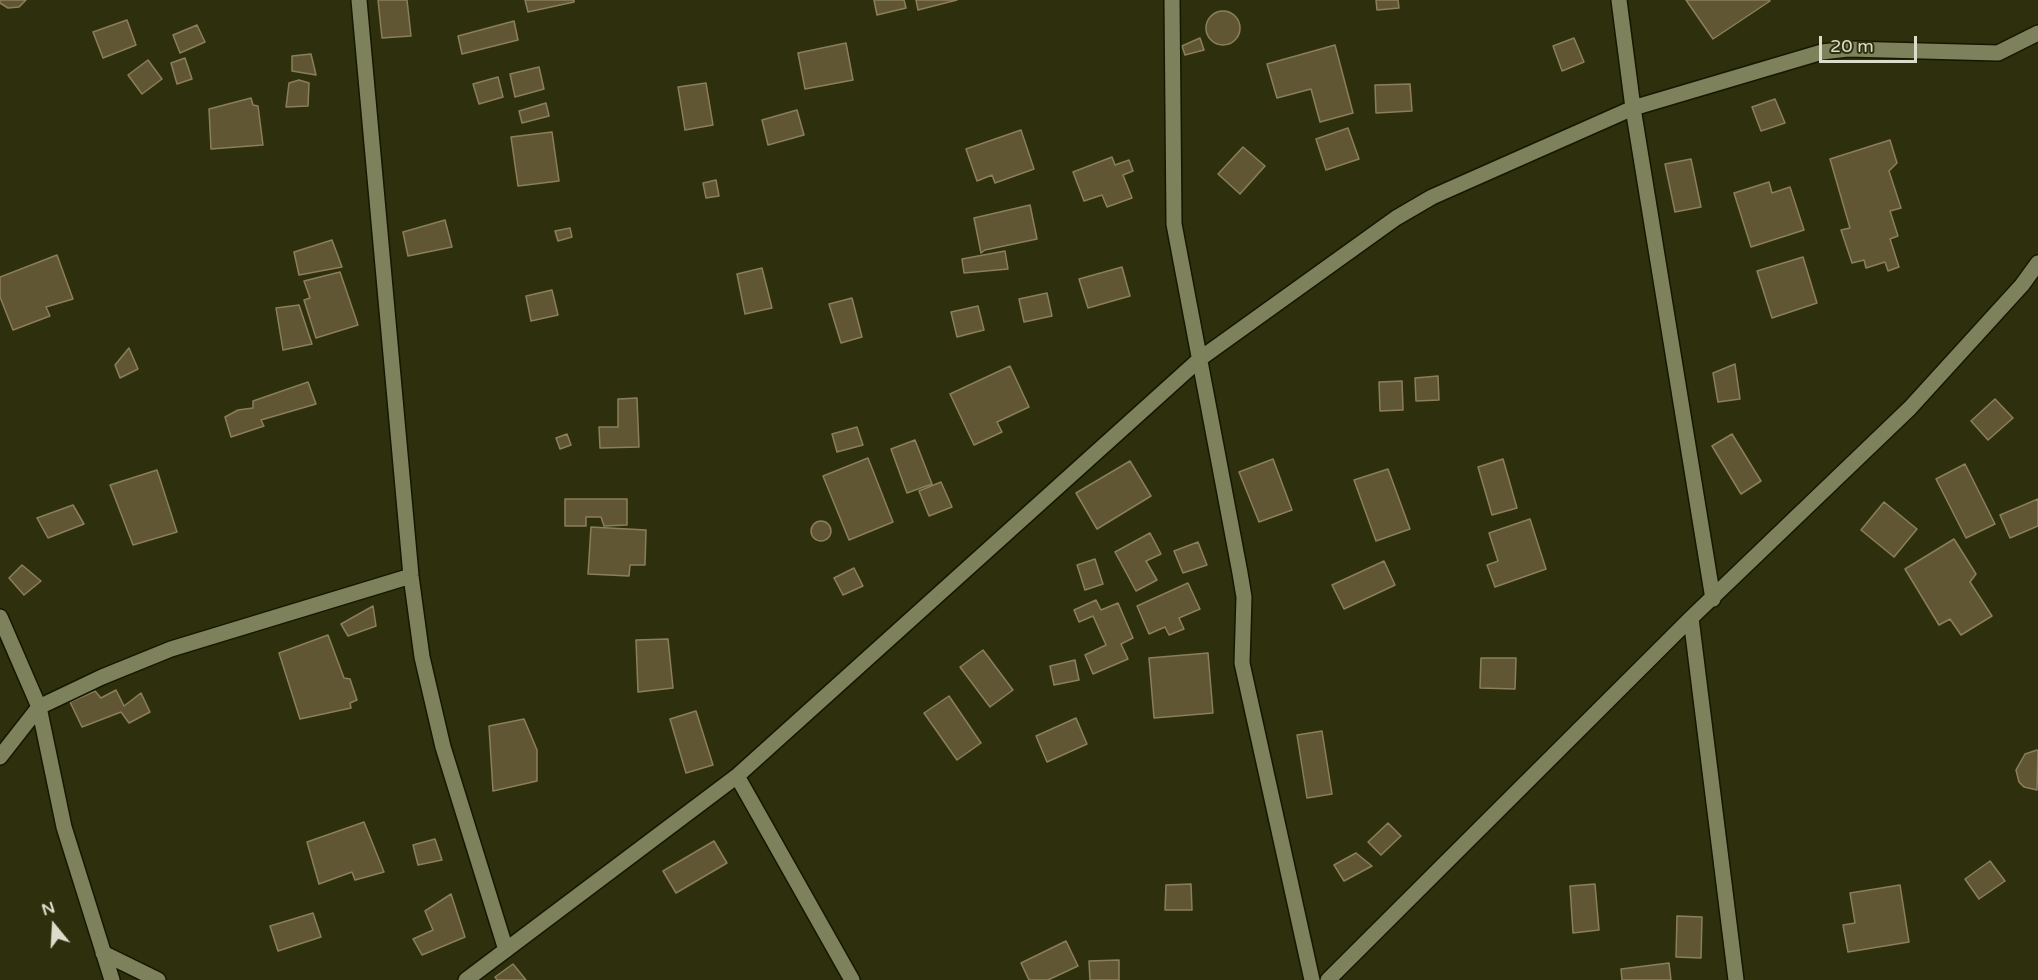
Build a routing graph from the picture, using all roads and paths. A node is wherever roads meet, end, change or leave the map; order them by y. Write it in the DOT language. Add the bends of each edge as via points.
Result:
graph roads {
  1 [pos="358,0"];
  2 [pos="1172,0"];
  3 [pos="1619,0"];
  4 [pos="2038,33"];
  5 [pos="1633,108"];
  6 [pos="2038,263"];
  7 [pos="1201,358"];
  8 [pos="411,576"];
  9 [pos="1713,599"];
  10 [pos="0,616"];
  11 [pos="1691,618"];
  12 [pos="39,707"];
  13 [pos="0,758"];
  14 [pos="737,776"];
  15 [pos="506,950"];
  16 [pos="103,953"];
  17 [pos="112,980"];
  18 [pos="158,980"];
  19 [pos="466,980"];
  20 [pos="852,980"];
  21 [pos="1312,980"];
  22 [pos="1328,980"];
  23 [pos="1736,980"];
  1 -- 8 [label="street"];
  2 -- 7 [label="street" via="1174,224"];
  3 -- 5 [label="street"];
  4 -- 5 [label="street" via="1998,53 1848,49 1822,52"];
  5 -- 7 [label="street" via="1432,197 1396,218"];
  5 -- 9 [label="street"];
  6 -- 9 [label="street" via="1910,408"];
  7 -- 14 [label="street"];
  7 -- 21 [label="street" via="1244,597 1242,663"];
  8 -- 12 [label="street" via="171,649"];
  8 -- 15 [label="street" via="422,657 443,747"];
  9 -- 11 [label="street"];
  10 -- 12 [label="street"];
  11 -- 22 [label="street"];
  11 -- 23 [label="street"];
  12 -- 13 [label="street"];
  12 -- 16 [label="street" via="64,827"];
  14 -- 15 [label="street"];
  14 -- 20 [label="street"];
  15 -- 19 [label="street"];
  16 -- 17 [label="street"];
  16 -- 18 [label="street"];
}
